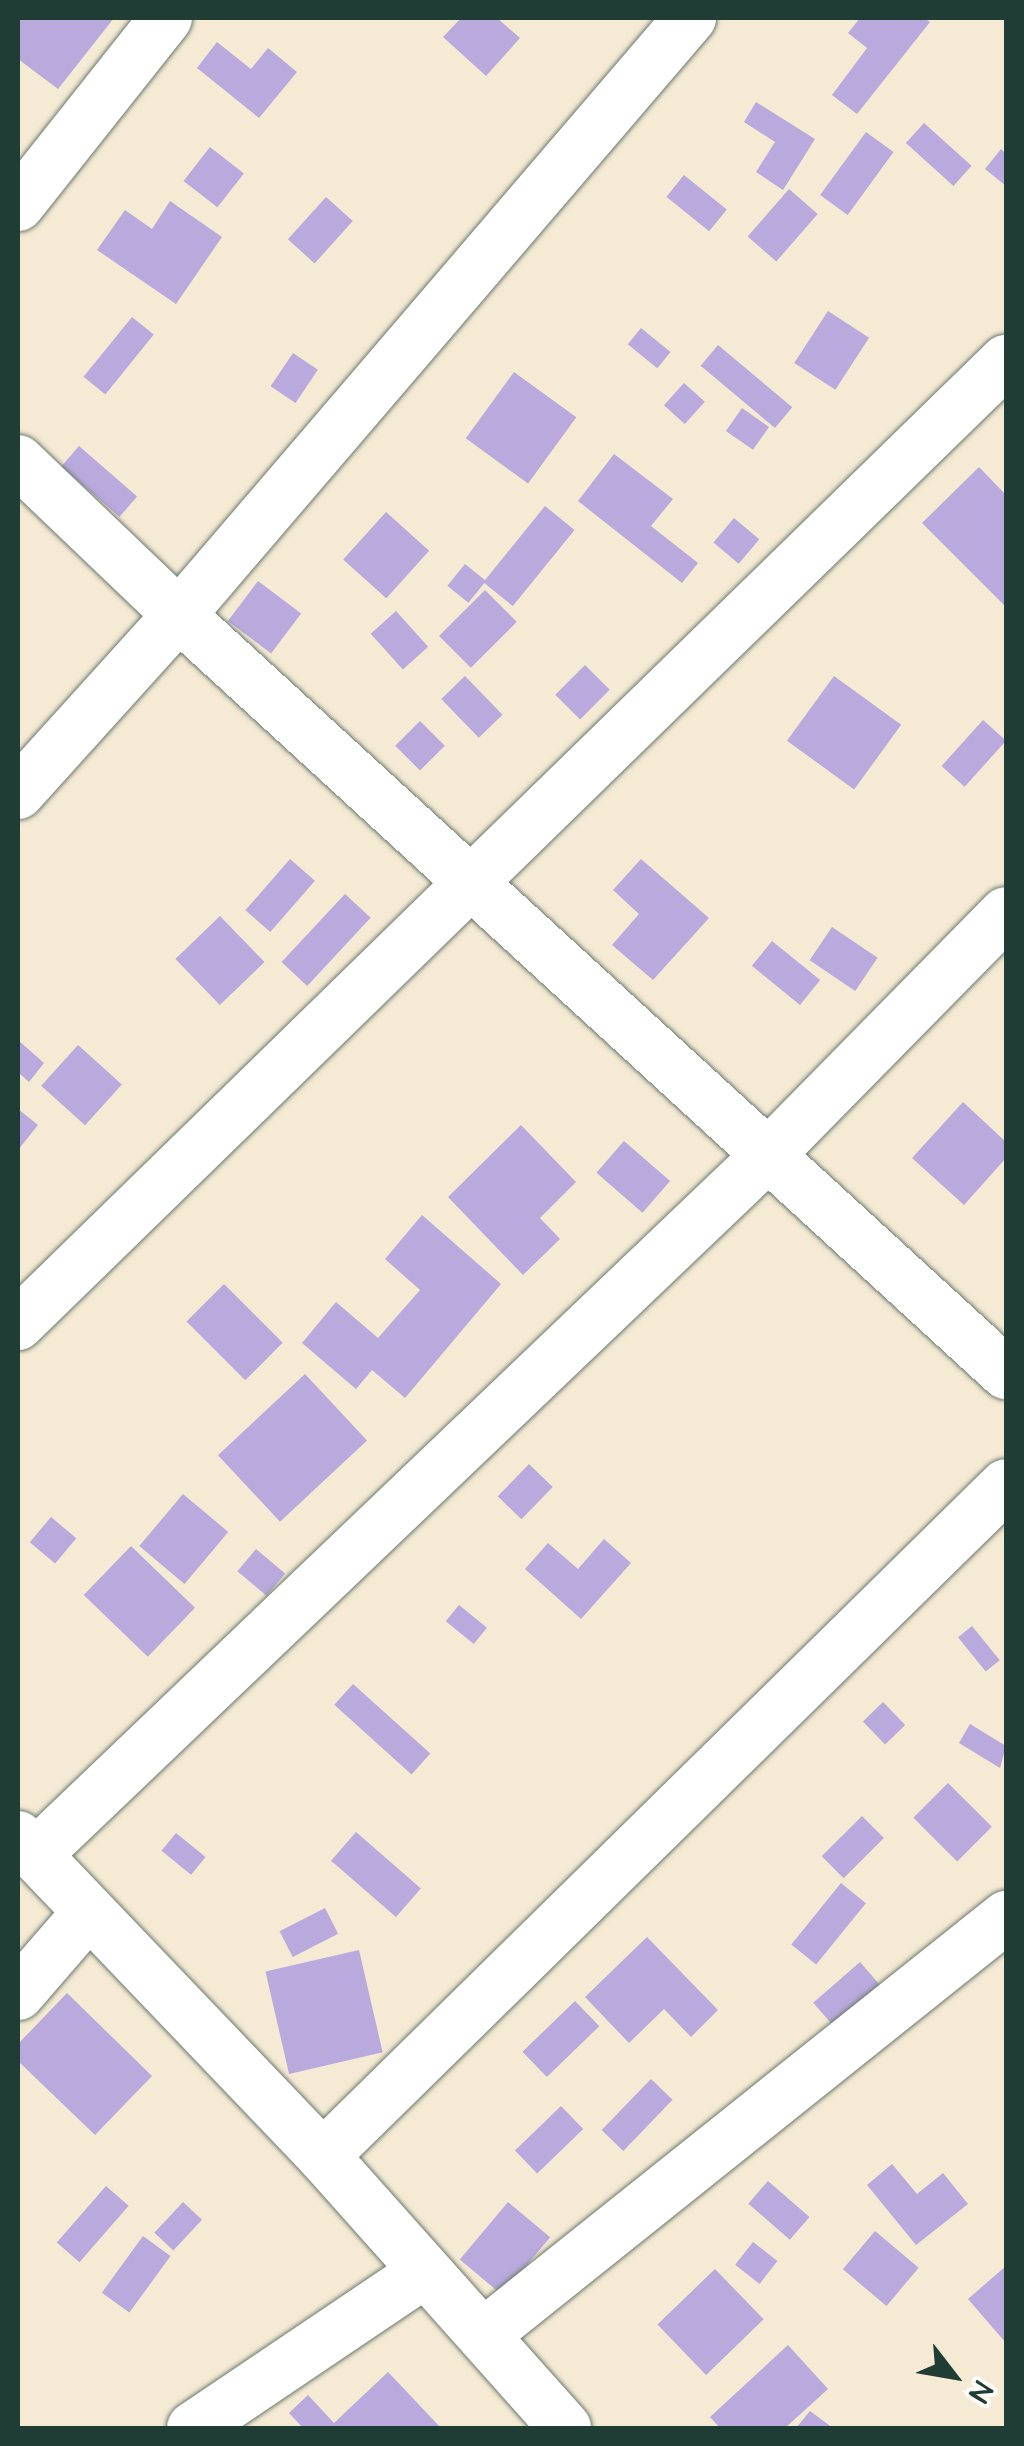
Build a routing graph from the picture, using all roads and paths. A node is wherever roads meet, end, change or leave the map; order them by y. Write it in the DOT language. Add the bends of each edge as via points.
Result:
graph roads {
  1 [pos="166,18"];
  2 [pos="690,18"];
  3 [pos="18,206"];
  4 [pos="1006,361"];
  5 [pos="18,461"];
  6 [pos="179,615"];
  7 [pos="18,793"];
  8 [pos="471,882"];
  9 [pos="1006,913"];
  10 [pos="768,1155"];
  11 [pos="18,1324"];
  12 [pos="1006,1373"];
  13 [pos="1006,1484"];
  14 [pos="26,1846"];
  15 [pos="89,1912"];
  16 [pos="1006,1917"];
  17 [pos="18,1994"];
  18 [pos="324,2156"];
  19 [pos="424,2272"];
  20 [pos="483,2336"];
  21 [pos="193,2428"];
  22 [pos="565,2428"];
  1 -- 3 [label="street"];
  2 -- 6 [label="street"];
  4 -- 8 [label="street"];
  5 -- 6 [label="street"];
  6 -- 7 [label="street"];
  6 -- 8 [label="street"];
  8 -- 10 [label="street"];
  8 -- 11 [label="street"];
  9 -- 10 [label="street"];
  10 -- 12 [label="street"];
  10 -- 14 [label="street"];
  13 -- 18 [label="street"];
  14 -- 15 [label="street"];
  15 -- 17 [label="street"];
  15 -- 18 [label="street"];
  16 -- 20 [label="street"];
  18 -- 19 [label="street"];
  19 -- 20 [label="street"];
  19 -- 21 [label="street"];
  20 -- 22 [label="street"];
}
